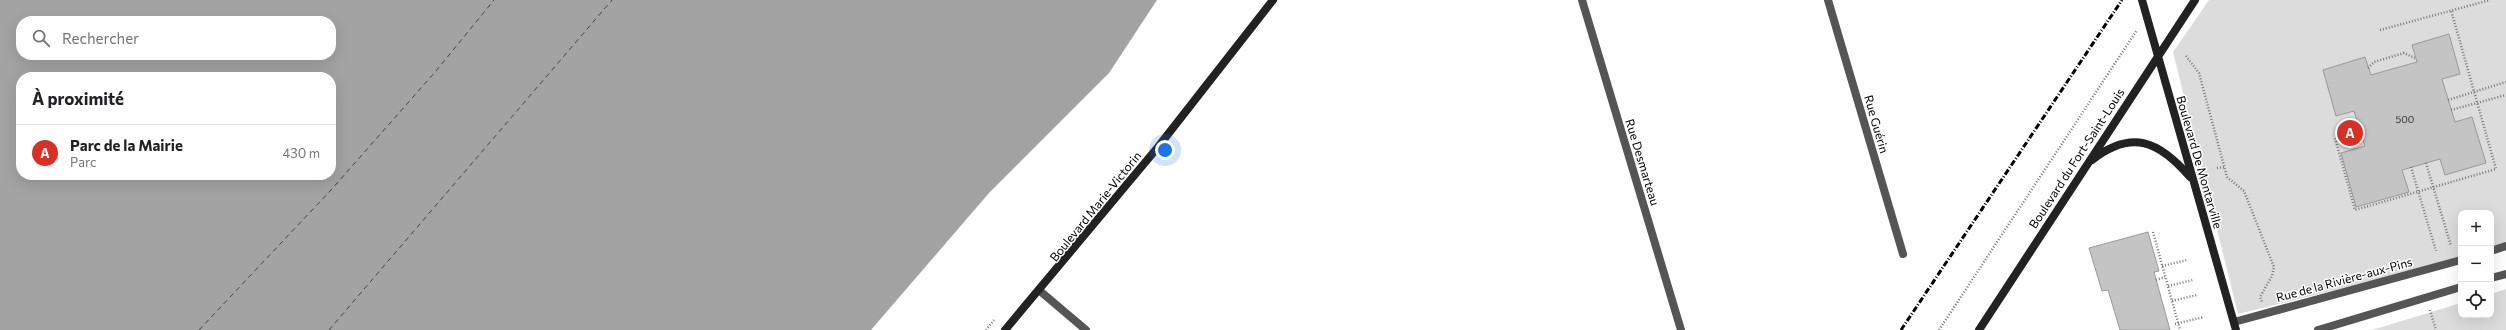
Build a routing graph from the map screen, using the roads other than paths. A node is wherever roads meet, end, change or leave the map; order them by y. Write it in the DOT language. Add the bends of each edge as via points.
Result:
graph roads {
  1 [pos="1273,0"];
  2 [pos="1582,0"];
  3 [pos="1828,0"];
  4 [pos="2142,0"];
  5 [pos="2195,0"];
  6 [pos="2157,57"];
  7 [pos="2085,165"];
  8 [pos="2192,179"];
  9 [pos="2506,246"];
  10 [pos="2494,250"];
  11 [pos="1903,254"];
  12 [pos="2458,261"];
  13 [pos="2506,274"];
  14 [pos="2494,277"];
  15 [pos="2458,288"];
  16 [pos="1040,291"];
  17 [pos="2235,326"];
  18 [pos="1006,330"];
  19 [pos="1086,330"];
  20 [pos="1681,330"];
  21 [pos="1979,330"];
  22 [pos="2318,330"];
  1 -- 16 [label="street, Boulevard Marie-Victorin" via="1163,141"];
  2 -- 20 [label="street, Rue Desmarteau"];
  3 -- 11 [label="street, Rue Guérin"];
  4 -- 6 [label="street, Boulevard De Montarville"];
  5 -- 6 [label="street, Boulevard du Fort-Saint-Louis"];
  6 -- 7 [label="street, Boulevard du Fort-Saint-Louis"];
  6 -- 8 [label="street, Boulevard De Montarville"];
  7 -- 8 [label="street" via="2115,145 2142,142 2170,155"];
  7 -- 21 [label="street, Boulevard du Fort-Saint-Louis"];
  8 -- 17 [label="street, Boulevard De Montarville"];
  9 -- 10 [label="street"];
  12 -- 17 [label="street, Rue de la Rivière-aux-Pins"];
  13 -- 14 [label="street"];
  15 -- 22 [label="street"];
  16 -- 18 [label="street, Boulevard Marie-Victorin"];
  16 -- 19 [label="street"];
}
